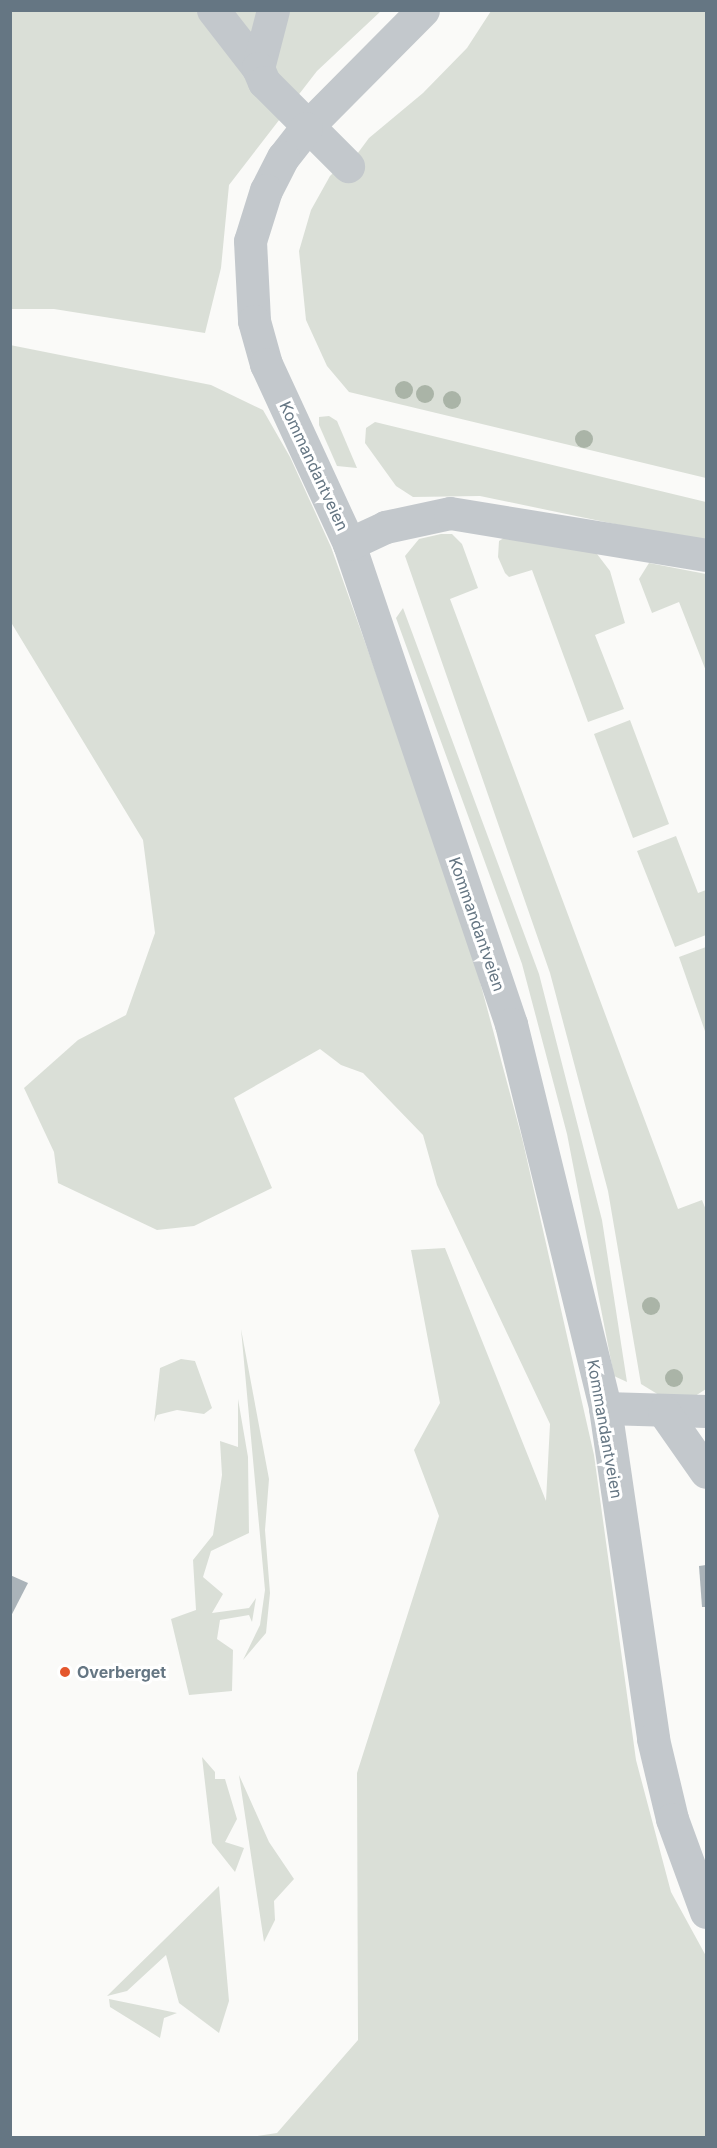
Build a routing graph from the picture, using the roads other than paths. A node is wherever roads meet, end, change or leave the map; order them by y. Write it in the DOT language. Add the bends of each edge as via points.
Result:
graph roads {
  1 [pos="213,10"];
  2 [pos="273,10"];
  3 [pos="423,10"];
  4 [pos="258,68"];
  5 [pos="306,128"];
  6 [pos="348,166"];
  7 [pos="349,544"];
  8 [pos="706,555"];
  9 [pos="605,1408"];
  10 [pos="706,1411"];
  11 [pos="664,1412"];
  12 [pos="706,1472"];
  13 [pos="706,1912"];
  1 -- 4 [label="street"];
  2 -- 4 [label="street"];
  3 -- 5 [label="street, Kommandantveien"];
  4 -- 5 [label="street" via="264,82"];
  5 -- 6 [label="street"];
  5 -- 7 [label="street, Kommandantveien" via="283,157 256,217 250,241 251,294 266,364"];
  7 -- 8 [label="street" via="385,527 450,513"];
  7 -- 9 [label="street, Kommandantveien" via="511,1024"];
  9 -- 11 [label="street"];
  9 -- 13 [label="street, Kommandantveien" via="653,1738 672,1819"];
  10 -- 11 [label="street"];
  11 -- 12 [label="street"];
}
